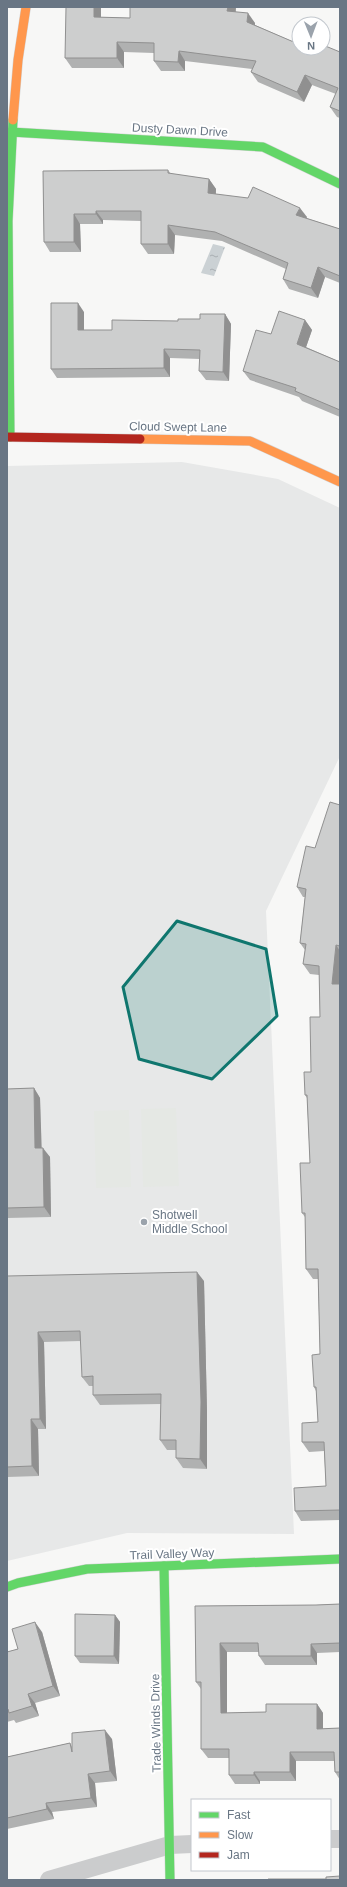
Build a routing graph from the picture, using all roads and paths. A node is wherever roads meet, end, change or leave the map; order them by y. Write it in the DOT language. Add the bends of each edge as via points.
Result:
graph roads {
  1 [pos="26,7"];
  2 [pos="11,132"];
  3 [pos="340,184"];
  4 [pos="9,437"];
  5 [pos="340,482"];
  6 [pos="340,1559"];
  7 [pos="164,1566"];
  8 [pos="7,1587"];
  9 [pos="191,1844"];
  10 [pos="170,1845"];
  11 [pos="49,1880"];
  12 [pos="170,1880"];
  1 -- 2 [label="street"];
  2 -- 3 [label="street, Dusty Dawn Drive" via="263,147"];
  2 -- 4 [label="street" via="7,279"];
  4 -- 5 [label="street, Cloud Swept Lane" via="250,441"];
  6 -- 7 [label="street, Trail Valley Way"];
  7 -- 8 [label="street, Trail Valley Way" via="87,1569"];
  7 -- 10 [label="street, Trade Winds Drive"];
  9 -- 10 [label="street"];
  10 -- 11 [label="street"];
  10 -- 12 [label="street, Trade Winds Drive"];
}
